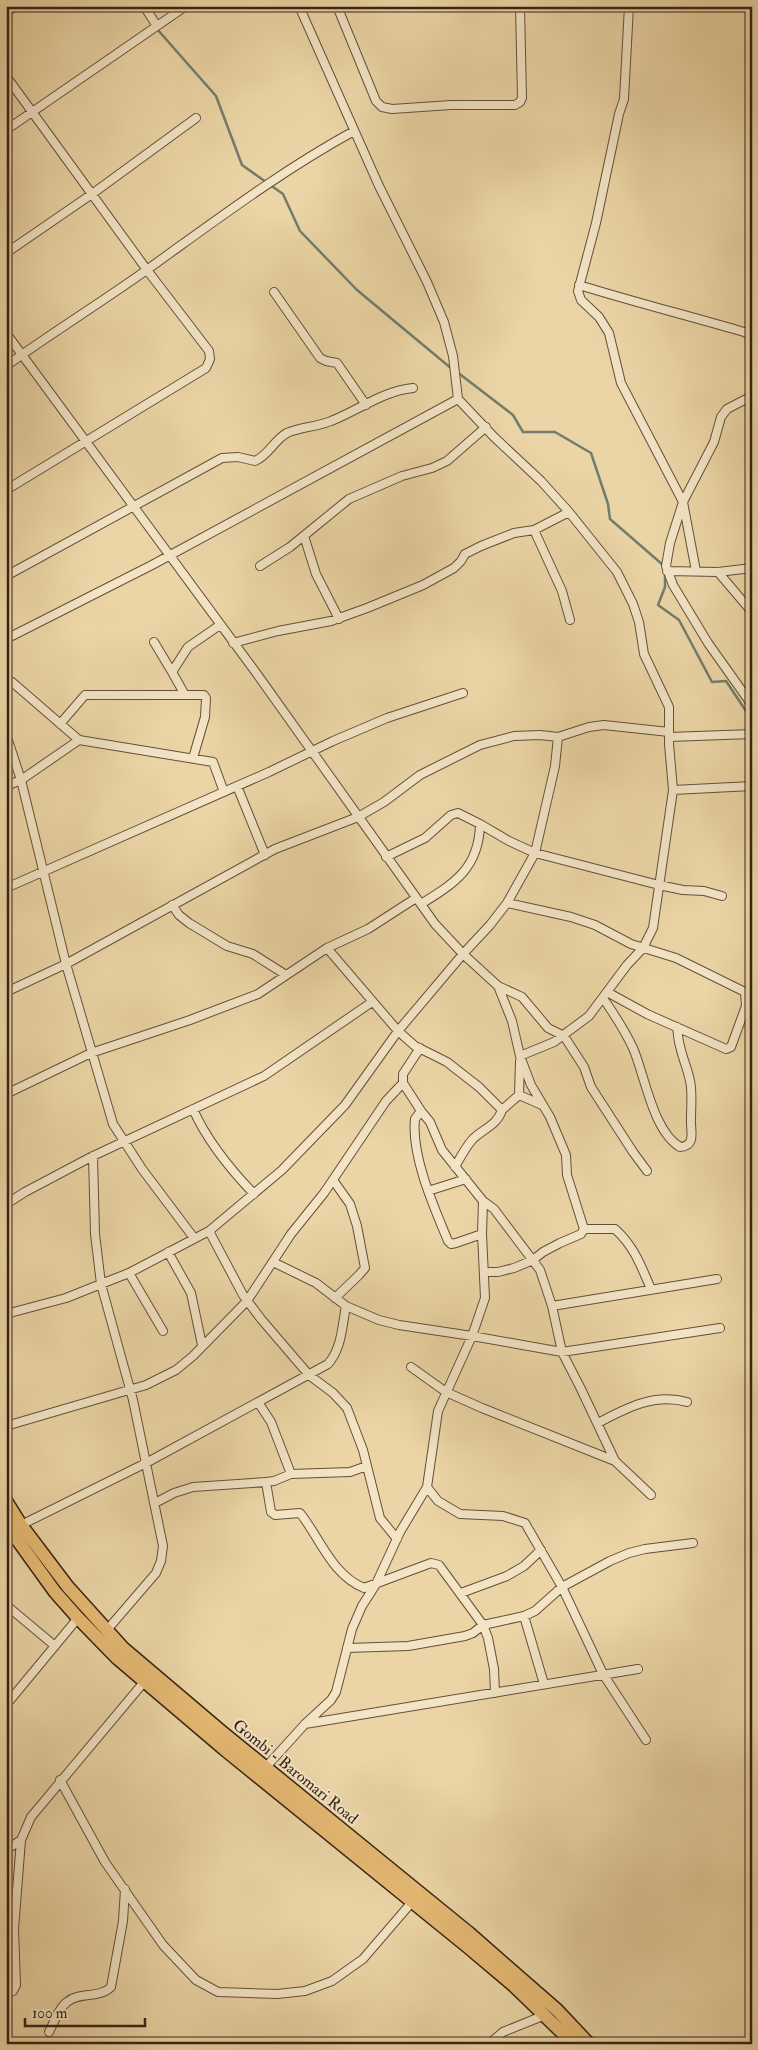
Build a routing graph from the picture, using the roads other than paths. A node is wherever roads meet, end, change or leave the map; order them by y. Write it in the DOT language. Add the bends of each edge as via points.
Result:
graph roads {
  1 [pos="15,6"];
  2 [pos="144,6"];
  3 [pos="186,6"];
  4 [pos="300,6"];
  5 [pos="337,6"];
  6 [pos="520,6"];
  7 [pos="629,6"];
  8 [pos="6,13"];
  9 [pos="157,26"];
  10 [pos="6,76"];
  11 [pos="32,111"];
  12 [pos="196,118"];
  13 [pos="6,130"];
  14 [pos="354,131"];
  15 [pos="92,194"];
  16 [pos="6,253"];
  17 [pos="147,270"];
  18 [pos="579,285"];
  19 [pos="274,292"];
  20 [pos="6,333"];
  21 [pos="752,336"];
  22 [pos="22,354"];
  23 [pos="6,366"];
  24 [pos="412,388"];
  25 [pos="752,396"];
  26 [pos="458,400"];
  27 [pos="366,405"];
  28 [pos="486,427"];
  29 [pos="87,442"];
  30 [pos="6,490"];
  31 [pos="682,502"];
  32 [pos="133,508"];
  33 [pos="569,512"];
  34 [pos="534,530"];
  35 [pos="304,536"];
  36 [pos="169,556"];
  37 [pos="260,566"];
  38 [pos="752,568"];
  39 [pos="667,571"];
  40 [pos="696,571"];
  41 [pos="718,572"];
  42 [pos="6,576"];
  43 [pos="752,612"];
  44 [pos="339,618"];
  45 [pos="570,620"];
  46 [pos="220,625"];
  47 [pos="6,639"];
  48 [pos="154,642"];
  49 [pos="233,643"];
  50 [pos="172,672"];
  51 [pos="6,679"];
  52 [pos="463,693"];
  53 [pos="185,694"];
  54 [pos="752,704"];
  55 [pos="60,724"];
  56 [pos="6,734"];
  57 [pos="752,734"];
  58 [pos="669,735"];
  59 [pos="558,737"];
  60 [pos="79,740"];
  61 [pos="311,752"];
  62 [pos="193,758"];
  63 [pos="21,780"];
  64 [pos="6,786"];
  65 [pos="237,786"];
  66 [pos="752,786"];
  67 [pos="673,790"];
  68 [pos="224,792"];
  69 [pos="358,817"];
  70 [pos="480,824"];
  71 [pos="535,853"];
  72 [pos="265,855"];
  73 [pos="386,857"];
  74 [pos="42,872"];
  75 [pos="659,885"];
  76 [pos="6,888"];
  77 [pos="722,896"];
  78 [pos="418,901"];
  79 [pos="507,903"];
  80 [pos="172,905"];
  81 [pos="327,948"];
  82 [pos="643,948"];
  83 [pos="463,954"];
  84 [pos="66,964"];
  85 [pos="286,975"];
  86 [pos="498,986"];
  87 [pos="6,992"];
  88 [pos="605,995"];
  89 [pos="372,1002"];
  90 [pos="677,1027"];
  91 [pos="398,1030"];
  92 [pos="564,1036"];
  93 [pos="420,1048"];
  94 [pos="91,1053"];
  95 [pos="520,1056"];
  96 [pos="403,1083"];
  97 [pos="6,1094"];
  98 [pos="520,1095"];
  99 [pos="542,1105"];
  100 [pos="194,1109"];
  101 [pos="502,1110"];
  102 [pos="422,1111"];
  103 [pos="124,1142"];
  104 [pos="93,1156"];
  105 [pos="455,1167"];
  106 [pos="647,1171"];
  107 [pos="466,1179"];
  108 [pos="333,1180"];
  109 [pos="428,1191"];
  110 [pos="254,1194"];
  111 [pos="483,1201"];
  112 [pos="6,1204"];
  113 [pos="584,1229"];
  114 [pos="209,1230"];
  115 [pos="482,1234"];
  116 [pos="194,1238"];
  117 [pos="168,1252"];
  118 [pos="533,1260"];
  119 [pos="273,1262"];
  120 [pos="485,1272"];
  121 [pos="129,1273"];
  122 [pos="717,1279"];
  123 [pos="102,1284"];
  124 [pos="651,1290"];
  125 [pos="335,1298"];
  126 [pos="247,1300"];
  127 [pos="346,1306"];
  128 [pos="552,1306"];
  129 [pos="6,1314"];
  130 [pos="720,1328"];
  131 [pos="163,1330"];
  132 [pos="472,1336"];
  133 [pos="202,1345"];
  134 [pos="562,1352"];
  135 [pos="411,1368"];
  136 [pos="308,1374"];
  137 [pos="129,1389"];
  138 [pos="446,1392"];
  139 [pos="258,1402"];
  140 [pos="687,1402"];
  141 [pos="598,1423"];
  142 [pos="6,1426"];
  143 [pos="615,1460"];
  144 [pos="146,1463"];
  145 [pos="367,1466"];
  146 [pos="291,1474"];
  147 [pos="266,1482"];
  148 [pos="427,1487"];
  149 [pos="650,1495"];
  150 [pos="6,1501"];
  151 [pos="156,1503"];
  152 [pos="6,1524"];
  153 [pos="21,1525"];
  154 [pos="397,1539"];
  155 [pos="693,1543"];
  156 [pos="541,1550"];
  157 [pos="376,1584"];
  158 [pos="562,1587"];
  159 [pos="461,1593"];
  160 [pos="6,1605"];
  161 [pos="524,1616"];
  162 [pos="78,1618"];
  163 [pos="482,1625"];
  164 [pos="107,1630"];
  165 [pos="55,1646"];
  166 [pos="347,1648"];
  167 [pos="638,1669"];
  168 [pos="603,1674"];
  169 [pos="144,1682"];
  170 [pos="544,1684"];
  171 [pos="495,1693"];
  172 [pos="6,1705"];
  173 [pos="305,1724"];
  174 [pos="646,1740"];
  175 [pos="266,1767"];
  176 [pos="60,1780"];
  177 [pos="21,1840"];
  178 [pos="6,1850"];
  179 [pos="125,1889"];
  180 [pos="412,1902"];
  181 [pos="6,1994"];
  182 [pos="545,2015"];
  183 [pos="49,2032"];
  184 [pos="488,2044"];
  185 [pos="574,2044"];
  186 [pos="589,2044"];
  1 -- 8 [label="street"];
  2 -- 9 [label="street"];
  3 -- 9 [label="street"];
  4 -- 14 [label="street"];
  5 -- 6 [label="street" via="376,101 382,107 392,109 515,105 520,102"];
  7 -- 18 [label="street" via="624,99"];
  9 -- 11 [label="street"];
  10 -- 11 [label="street"];
  11 -- 13 [label="street"];
  11 -- 15 [label="street"];
  12 -- 15 [label="street"];
  14 -- 17 [label="street" via="264,186"];
  14 -- 26 [label="street" via="428,282 444,322 453,356"];
  15 -- 16 [label="street"];
  15 -- 17 [label="street"];
  17 -- 22 [label="street"];
  17 -- 29 [label="street" via="209,351 210,359 206,368"];
  18 -- 21 [label="street"];
  18 -- 31 [label="street" via="581,300 599,317 609,333 621,383"];
  19 -- 27 [label="street" via="320,358 337,363"];
  20 -- 22 [label="street"];
  22 -- 23 [label="street"];
  22 -- 29 [label="street"];
  24 -- 27 [label="street" via="390,393"];
  25 -- 31 [label="street" via="727,409 720,417 714,442"];
  26 -- 28 [label="street"];
  26 -- 36 [label="street"];
  27 -- 32 [label="street" via="329,422 289,432 255,461 222,458"];
  28 -- 33 [label="street"];
  28 -- 35 [label="street" via="448,461 349,498"];
  29 -- 30 [label="street"];
  29 -- 32 [label="street"];
  31 -- 39 [label="street" via="667,556"];
  31 -- 40 [label="street"];
  32 -- 36 [label="street"];
  32 -- 42 [label="street"];
  33 -- 34 [label="street"];
  33 -- 58 [label="street" via="616,572 633,604 644,654 667,701"];
  34 -- 44 [label="street" via="514,533 481,546 465,554 454,568 423,585"];
  34 -- 45 [label="street" via="562,591"];
  35 -- 37 [label="street"];
  35 -- 44 [label="street" via="316,574"];
  36 -- 46 [label="street"];
  36 -- 47 [label="street"];
  38 -- 41 [label="street"];
  39 -- 40 [label="street"];
  39 -- 54 [label="street" via="708,643"];
  40 -- 41 [label="street"];
  41 -- 43 [label="street"];
  44 -- 49 [label="street"];
  46 -- 49 [label="street"];
  46 -- 50 [label="street" via="188,647"];
  48 -- 50 [label="street"];
  49 -- 61 [label="street"];
  50 -- 53 [label="street"];
  51 -- 55 [label="street"];
  52 -- 61 [label="street" via="388,718"];
  53 -- 55 [label="street" via="85,695"];
  53 -- 62 [label="street" via="204,695 206,698 204,723"];
  55 -- 60 [label="street"];
  56 -- 63 [label="street"];
  57 -- 58 [label="street"];
  58 -- 59 [label="street" via="604,725"];
  58 -- 67 [label="street"];
  59 -- 69 [label="street" via="514,736 480,745 420,775"];
  59 -- 71 [label="street" via="556,766"];
  60 -- 62 [label="street"];
  60 -- 63 [label="street"];
  61 -- 65 [label="street"];
  61 -- 69 [label="street"];
  62 -- 68 [label="street" via="212,762"];
  63 -- 64 [label="street"];
  63 -- 74 [label="street"];
  65 -- 68 [label="street"];
  65 -- 72 [label="street"];
  66 -- 67 [label="street"];
  67 -- 75 [label="street"];
  68 -- 74 [label="street"];
  69 -- 72 [label="street"];
  69 -- 73 [label="street"];
  70 -- 71 [label="street"];
  70 -- 73 [label="street" via="458,813 451,815 425,838"];
  70 -- 78 [label="street" via="474,857 468,868 458,879"];
  71 -- 75 [label="street"];
  71 -- 79 [label="street"];
  72 -- 80 [label="street"];
  73 -- 78 [label="street"];
  74 -- 76 [label="street"];
  74 -- 84 [label="street"];
  75 -- 77 [label="street"];
  75 -- 82 [label="street" via="653,928"];
  78 -- 81 [label="street"];
  78 -- 83 [label="street"];
  79 -- 82 [label="street" via="595,925"];
  79 -- 83 [label="street"];
  80 -- 84 [label="street"];
  80 -- 85 [label="street" via="189,923 227,946 253,954"];
  81 -- 85 [label="street"];
  81 -- 89 [label="street"];
  82 -- 88 [label="street"];
  82 -- 90 [label="street" via="676,958 744,992 746,1006 731,1047 726,1049"];
  83 -- 86 [label="street"];
  83 -- 91 [label="street"];
  84 -- 87 [label="street"];
  84 -- 94 [label="street"];
  85 -- 94 [label="street" via="258,994 231,1006"];
  86 -- 92 [label="street" via="522,997 548,1028"];
  86 -- 95 [label="street" via="512,1021"];
  88 -- 90 [label="street"];
  88 -- 90 [label="street" via="632,1048 663,1128 680,1147 684,1147 692,1138 691,1089"];
  88 -- 92 [label="street" via="589,1016"];
  89 -- 91 [label="street"];
  89 -- 100 [label="street" via="264,1076"];
  91 -- 93 [label="street"];
  91 -- 110 [label="street" via="344,1105 282,1170"];
  92 -- 95 [label="street"];
  92 -- 106 [label="street" via="584,1067 591,1086"];
  93 -- 96 [label="street" via="403,1074"];
  93 -- 101 [label="street" via="447,1062"];
  94 -- 97 [label="street"];
  94 -- 103 [label="street" via="113,1124"];
  95 -- 98 [label="street"];
  95 -- 99 [label="street"];
  96 -- 102 [label="street"];
  96 -- 108 [label="street" via="386,1101"];
  98 -- 99 [label="street"];
  98 -- 101 [label="street"];
  99 -- 113 [label="street" via="566,1155 568,1175"];
  100 -- 103 [label="street"];
  100 -- 110 [label="street" via="200,1124 226,1162"];
  101 -- 105 [label="street" via="492,1126 472,1140"];
  102 -- 105 [label="street" via="442,1150"];
  102 -- 109 [label="street" via="415,1119 414,1133"];
  103 -- 104 [label="street"];
  103 -- 116 [label="street"];
  104 -- 112 [label="street"];
  104 -- 123 [label="street" via="95,1234"];
  105 -- 107 [label="street"];
  107 -- 109 [label="street"];
  107 -- 111 [label="street"];
  108 -- 119 [label="street"];
  108 -- 125 [label="street" via="350,1204 365,1268"];
  109 -- 115 [label="street" via="451,1244"];
  110 -- 114 [label="street"];
  111 -- 115 [label="street"];
  111 -- 118 [label="street" via="494,1209"];
  113 -- 118 [label="street" via="581,1234"];
  113 -- 124 [label="street" via="615,1229 625,1238 636,1253"];
  114 -- 116 [label="street"];
  114 -- 126 [label="street"];
  115 -- 120 [label="street"];
  116 -- 117 [label="street"];
  117 -- 121 [label="street"];
  117 -- 133 [label="street" via="191,1293"];
  118 -- 120 [label="street" via="514,1268"];
  118 -- 128 [label="street" via="545,1281"];
  119 -- 125 [label="street" via="316,1283"];
  119 -- 126 [label="street"];
  120 -- 132 [label="street" via="485,1298"];
  121 -- 123 [label="street"];
  121 -- 131 [label="street"];
  122 -- 124 [label="street"];
  123 -- 129 [label="street" via="66,1298"];
  123 -- 137 [label="street"];
  124 -- 128 [label="street"];
  125 -- 127 [label="street"];
  126 -- 133 [label="street"];
  126 -- 136 [label="street"];
  127 -- 132 [label="street" via="399,1325"];
  127 -- 136 [label="street" via="339,1346 334,1356 328,1364"];
  128 -- 134 [label="street"];
  130 -- 134 [label="street"];
  132 -- 134 [label="street"];
  132 -- 138 [label="street"];
  133 -- 137 [label="street" via="176,1370 158,1380"];
  134 -- 141 [label="street"];
  135 -- 138 [label="street"];
  136 -- 139 [label="street"];
  136 -- 145 [label="street" via="347,1408"];
  137 -- 142 [label="street"];
  137 -- 144 [label="street"];
  138 -- 143 [label="street"];
  138 -- 148 [label="street" via="438,1411"];
  139 -- 144 [label="street"];
  139 -- 146 [label="street" via="274,1429"];
  140 -- 141 [label="street" via="657,1399 639,1403"];
  141 -- 143 [label="street"];
  143 -- 149 [label="street"];
  144 -- 151 [label="street"];
  144 -- 153 [label="street"];
  145 -- 146 [label="street" via="350,1472"];
  145 -- 154 [label="street" via="380,1518"];
  146 -- 147 [label="street"];
  147 -- 151 [label="street" via="193,1487"];
  147 -- 157 [label="street" via="271,1512 275,1515 300,1513 319,1544 345,1576 364,1588"];
  148 -- 154 [label="street"];
  148 -- 156 [label="street" via="438,1501 460,1514 503,1516 525,1523"];
  150 -- 153 [label="main road, Gombi - Baromari Road"];
  151 -- 164 [label="street" via="163,1546 161,1562 156,1573"];
  152 -- 162 [label="main road, Gombi - Baromari Road"];
  153 -- 164 [label="main road, Gombi - Baromari Road" via="68,1587"];
  154 -- 157 [label="street"];
  155 -- 158 [label="street" via="629,1553"];
  156 -- 158 [label="street"];
  156 -- 159 [label="street" via="507,1576"];
  157 -- 159 [label="street" via="432,1563 439,1564"];
  157 -- 166 [label="street" via="352,1628"];
  158 -- 161 [label="street" via="544,1605"];
  158 -- 168 [label="street"];
  159 -- 163 [label="street"];
  160 -- 165 [label="street"];
  161 -- 163 [label="street"];
  161 -- 170 [label="street"];
  162 -- 165 [label="street"];
  162 -- 169 [label="main road, Gombi - Baromari Road"];
  163 -- 166 [label="street" via="465,1636 433,1643"];
  163 -- 171 [label="street" via="494,1669"];
  164 -- 175 [label="main road, Gombi - Baromari Road" via="130,1654"];
  165 -- 172 [label="street"];
  166 -- 173 [label="street" via="336,1692"];
  167 -- 168 [label="street"];
  168 -- 170 [label="street"];
  168 -- 174 [label="street"];
  169 -- 176 [label="street"];
  169 -- 180 [label="main road, Gombi - Baromari Road"];
  170 -- 171 [label="street"];
  171 -- 173 [label="street"];
  173 -- 175 [label="street"];
  175 -- 186 [label="main road, Gombi - Baromari Road" via="469,1933 557,2010"];
  176 -- 177 [label="street" via="31,1817"];
  176 -- 179 [label="street" via="105,1862"];
  177 -- 178 [label="street"];
  177 -- 181 [label="street" via="14,1929 16,1985"];
  179 -- 180 [label="street" via="163,1945 196,1980 218,1992 249,1994 304,1991 332,1981 363,1958"];
  179 -- 183 [label="street" via="123,1921 111,1987 104,1993 68,2001"];
  180 -- 182 [label="main road, Gombi - Baromari Road"];
  182 -- 184 [label="street" via="503,2032"];
  182 -- 185 [label="main road, Gombi - Baromari Road"];
}
